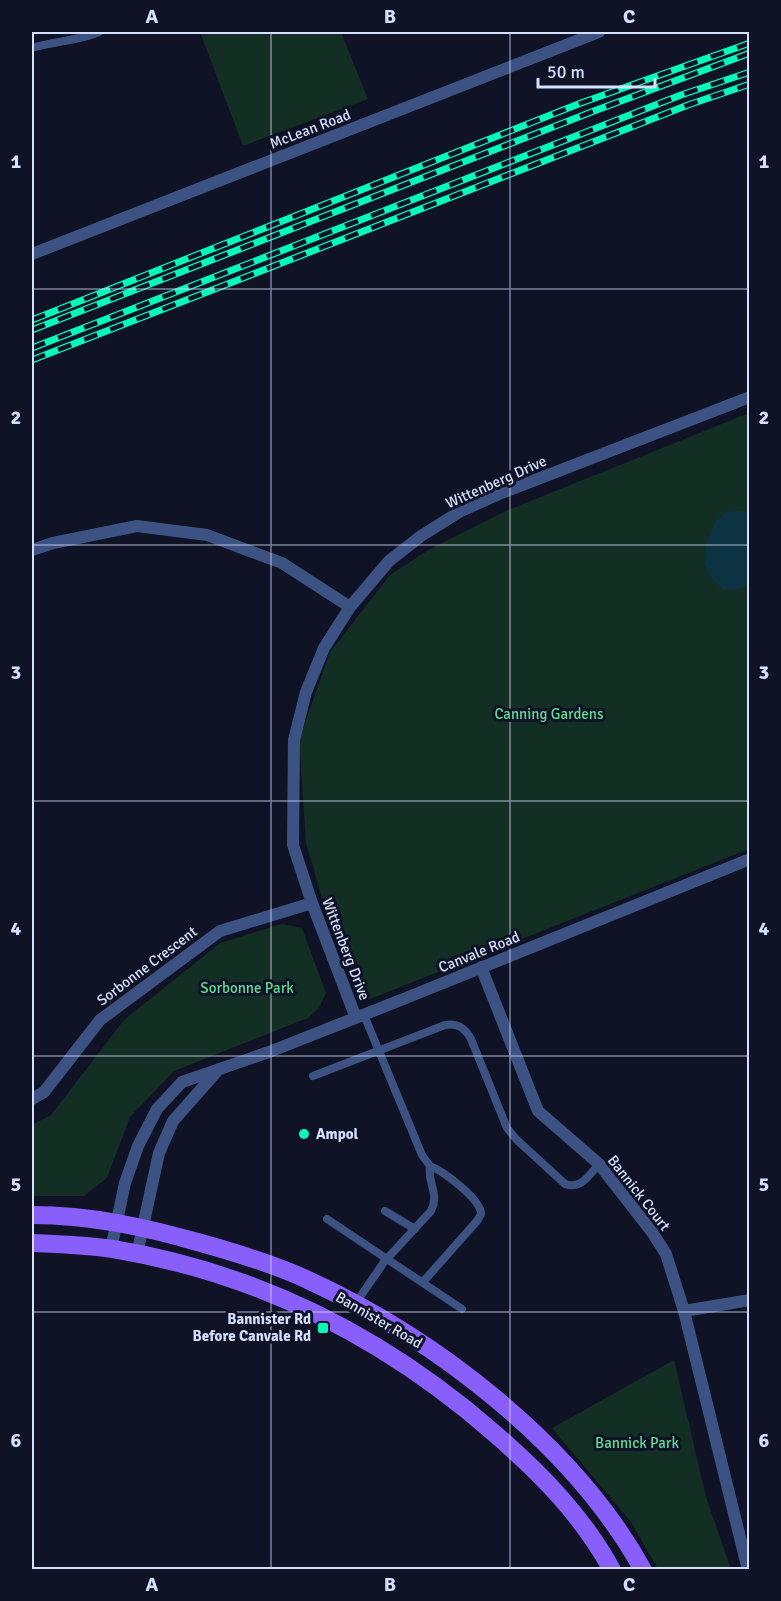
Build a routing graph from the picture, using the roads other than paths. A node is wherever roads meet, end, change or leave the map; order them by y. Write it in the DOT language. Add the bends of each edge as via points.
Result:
graph roads {
  1 [pos="99,32"];
  2 [pos="599,32"];
  3 [pos="32,48"];
  4 [pos="32,254"];
  5 [pos="750,397"];
  6 [pos="32,550"];
  7 [pos="350,607"];
  8 [pos="750,859"];
  9 [pos="312,903"];
  10 [pos="481,967"];
  11 [pos="360,1016"];
  12 [pos="379,1050"];
  13 [pos="219,1068"];
  14 [pos="313,1076"];
  15 [pos="32,1099"];
  16 [pos="599,1164"];
  17 [pos="430,1166"];
  18 [pos="385,1210"];
  19 [pos="32,1215"];
  20 [pos="327,1219"];
  21 [pos="116,1222"];
  22 [pos="143,1227"];
  23 [pos="415,1229"];
  24 [pos="32,1243"];
  25 [pos="111,1249"];
  26 [pos="137,1254"];
  27 [pos="388,1258"];
  28 [pos="423,1282"];
  29 [pos="750,1300"];
  30 [pos="355,1304"];
  31 [pos="462,1309"];
  32 [pos="684,1311"];
  33 [pos="612,1569"];
  34 [pos="643,1569"];
  35 [pos="748,1569"];
  1 -- 3 [label="lane"];
  2 -- 4 [label="street, McLean Road"];
  5 -- 7 [label="street, Wittenberg Drive" via="461,511 389,561"];
  6 -- 7 [label="street" via="137,526 207,535 282,563"];
  7 -- 9 [label="street, Wittenberg Drive" via="324,648 306,692 294,740 293,845"];
  8 -- 10 [label="street, Canvale Road"];
  9 -- 11 [label="street, Wittenberg Drive"];
  9 -- 15 [label="street, Sorbonne Crescent" via="220,931 100,1020 44,1092"];
  10 -- 11 [label="street, Canvale Road"];
  10 -- 16 [label="street, Bannick Court" via="538,1111"];
  11 -- 12 [label="lane"];
  11 -- 13 [label="street, Canvale Road"];
  12 -- 14 [label="lane"];
  12 -- 16 [label="lane" via="445,1025 461,1027 471,1039 507,1128 517,1140 565,1184 580,1185"];
  12 -- 17 [label="lane"];
  13 -- 21 [label="street, Canvale Road" via="182,1082 157,1109 138,1146"];
  13 -- 22 [label="street, Canvale Road" via="173,1121 159,1153"];
  16 -- 32 [label="street, Bannick Court" via="666,1254"];
  17 -- 23 [label="lane" via="428,1175 435,1202"];
  17 -- 28 [label="lane" via="441,1170 478,1203 481,1214"];
  18 -- 23 [label="lane"];
  19 -- 21 [label="main road, Bannister Road"];
  20 -- 27 [label="lane"];
  21 -- 22 [label="main road, Bannister Road"];
  21 -- 25 [label="street, Canvale Road"];
  22 -- 26 [label="street, Canvale Road"];
  22 -- 30 [label="main road, Bannister Road" via="246,1256 308,1280"];
  23 -- 27 [label="lane"];
  24 -- 25 [label="main road, Bannister Road"];
  25 -- 26 [label="main road, Bannister Road"];
  26 -- 33 [label="main road, Bannister Road" via="207,1271 273,1294 314,1312 406,1365 454,1398 559,1494"];
  27 -- 28 [label="lane"];
  27 -- 30 [label="lane"];
  28 -- 31 [label="lane"];
  29 -- 32 [label="street"];
  30 -- 34 [label="main road, Bannister Road" via="469,1377 535,1435 624,1536"];
  32 -- 35 [label="street, Bannick Court"];
}
